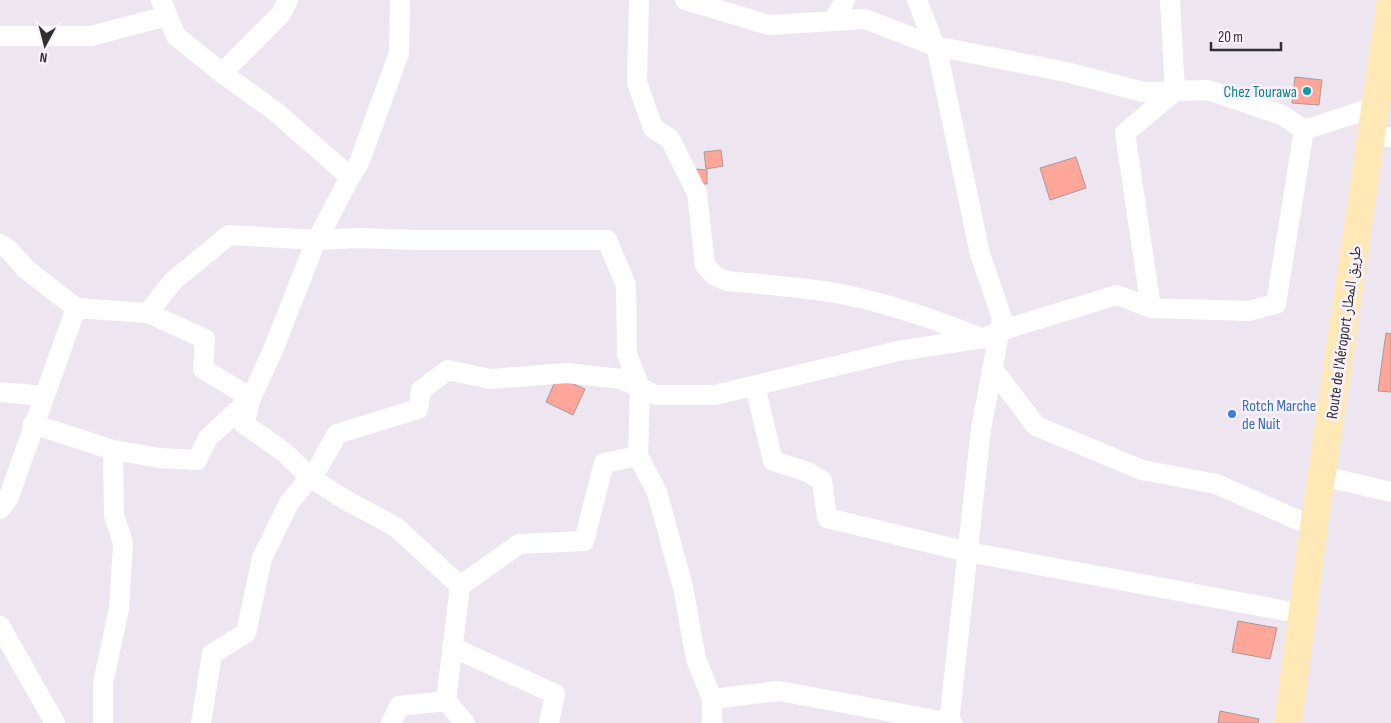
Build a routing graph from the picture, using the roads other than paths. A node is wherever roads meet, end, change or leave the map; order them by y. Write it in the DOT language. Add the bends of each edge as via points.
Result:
graph roads {
  1 [pos="288,0"];
  2 [pos="400,0"];
  3 [pos="639,0"];
  4 [pos="685,0"];
  5 [pos="845,0"];
  6 [pos="917,0"];
  7 [pos="1170,0"];
  8 [pos="1391,0"];
  9 [pos="164,8"];
  10 [pos="833,21"];
  11 [pos="0,36"];
  12 [pos="936,46"];
  13 [pos="222,73"];
  14 [pos="1175,91"];
  15 [pos="1375,107"];
  16 [pos="1304,130"];
  17 [pos="1381,137"];
  18 [pos="350,177"];
  19 [pos="317,240"];
  20 [pos="0,244"];
  21 [pos="76,308"];
  22 [pos="1151,308"];
  23 [pos="148,313"];
  24 [pos="992,335"];
  25 [pos="992,368"];
  26 [pos="754,386"];
  27 [pos="640,388"];
  28 [pos="0,392"];
  29 [pos="43,396"];
  30 [pos="251,398"];
  31 [pos="33,424"];
  32 [pos="113,450"];
  33 [pos="638,456"];
  34 [pos="1322,476"];
  35 [pos="310,477"];
  36 [pos="1391,492"];
  37 [pos="0,509"];
  38 [pos="1314,527"];
  39 [pos="968,552"];
  40 [pos="460,586"];
  41 [pos="1303,614"];
  42 [pos="0,626"];
  43 [pos="452,647"];
  44 [pos="712,699"];
  45 [pos="446,701"];
  46 [pos="55,723"];
  47 [pos="103,723"];
  48 [pos="201,723"];
  49 [pos="391,723"];
  50 [pos="465,723"];
  51 [pos="549,723"];
  52 [pos="712,723"];
  53 [pos="950,723"];
  54 [pos="1288,723"];
  1 -- 13 [label="street" via="281,14"];
  2 -- 18 [label="street" via="399,53 359,163"];
  3 -- 24 [label="street" via="637,82 653,128 670,139 697,193 705,265 715,276 831,292"];
  4 -- 10 [label="street" via="768,26"];
  5 -- 10 [label="street"];
  6 -- 12 [label="street"];
  7 -- 14 [label="street"];
  8 -- 15 [label="main road, Route de l'Aéroport طريق المطار"];
  9 -- 11 [label="street" via="91,36"];
  9 -- 13 [label="street" via="176,36"];
  10 -- 12 [label="street" via="865,20"];
  12 -- 14 [label="street" via="1066,72 1143,92"];
  12 -- 24 [label="street" via="980,254 1002,318"];
  13 -- 18 [label="street" via="276,112"];
  14 -- 16 [label="street" via="1208,90 1282,115"];
  14 -- 22 [label="street" via="1125,133"];
  15 -- 16 [label="street"];
  15 -- 17 [label="main road, Route de l'Aéroport طريق المطار"];
  16 -- 22 [label="street" via="1276,304 1248,311"];
  17 -- 34 [label="main road, Route de l'Aéroport طريق المطار"];
  18 -- 19 [label="street"];
  19 -- 23 [label="street" via="229,235 173,280"];
  19 -- 27 [label="street" via="607,240 626,285 627,354"];
  19 -- 30 [label="street"];
  20 -- 21 [label="street" via="26,270"];
  21 -- 23 [label="street"];
  21 -- 29 [label="street"];
  22 -- 24 [label="street" via="1117,294"];
  23 -- 30 [label="street" via="205,339 203,369"];
  24 -- 25 [label="street"];
  24 -- 26 [label="street" via="898,350"];
  25 -- 38 [label="street" via="1036,426 1142,470 1216,484"];
  25 -- 39 [label="street" via="981,429"];
  26 -- 27 [label="street" via="715,395 656,395"];
  26 -- 39 [label="street" via="773,461 808,472 822,481 827,518"];
  27 -- 33 [label="street"];
  27 -- 35 [label="street" via="621,379 567,373 490,379 448,370 421,390 418,409 337,434"];
  28 -- 29 [label="street"];
  29 -- 31 [label="street"];
  30 -- 32 [label="street" via="208,438 197,460"];
  30 -- 35 [label="street" via="244,424 284,452"];
  31 -- 32 [label="street"];
  31 -- 37 [label="street" via="8,499"];
  32 -- 47 [label="street" via="114,515 123,543 119,609 102,683"];
  33 -- 40 [label="street" via="604,463 584,541 519,544"];
  33 -- 44 [label="street" via="657,492 683,587 696,659"];
  34 -- 36 [label="street"];
  34 -- 38 [label="main road, Route de l'Aéroport طريق المطار"];
  35 -- 40 [label="street" via="396,527"];
  35 -- 48 [label="street" via="289,503 262,558 246,633 212,654"];
  38 -- 41 [label="main road, Route de l'Aéroport طريق المطار"];
  39 -- 41 [label="street"];
  39 -- 53 [label="street"];
  40 -- 43 [label="street"];
  41 -- 54 [label="main road, Route de l'Aéroport طريق المطار"];
  42 -- 46 [label="street"];
  43 -- 45 [label="street"];
  43 -- 51 [label="street" via="555,694"];
  44 -- 52 [label="street"];
  44 -- 53 [label="street" via="779,690"];
  45 -- 49 [label="street" via="399,706"];
  45 -- 50 [label="street"];
}
